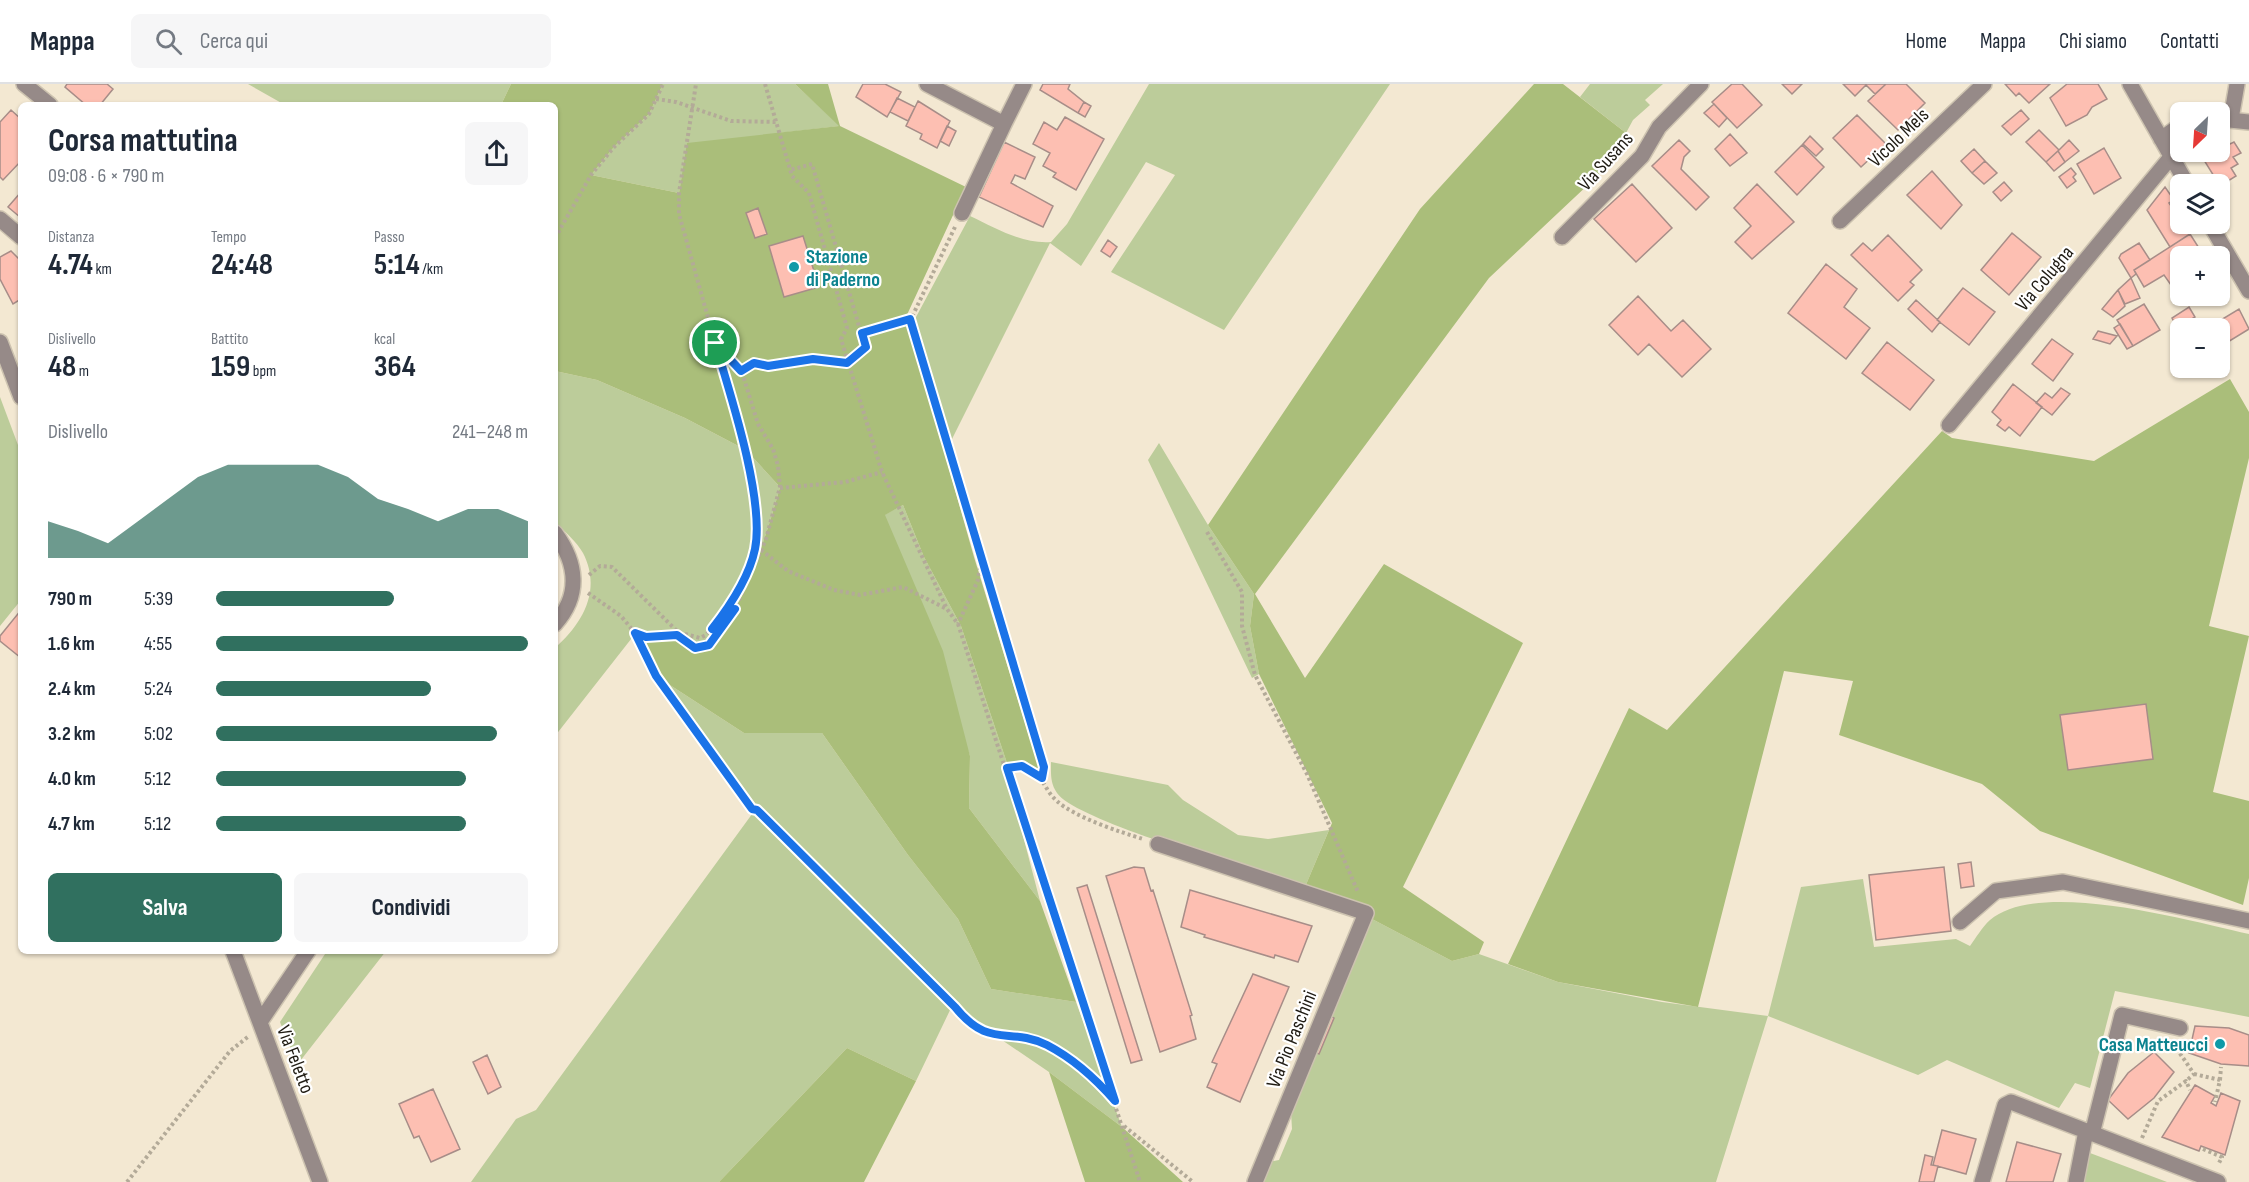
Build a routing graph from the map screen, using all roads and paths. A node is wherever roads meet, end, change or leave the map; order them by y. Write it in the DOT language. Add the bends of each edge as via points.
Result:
graph roads {
  1 [pos="24,84"];
  2 [pos="663,84"];
  3 [pos="696,84"];
  4 [pos="765,84"];
  5 [pos="927,84"];
  6 [pos="1024,84"];
  7 [pos="1701,84"];
  8 [pos="1984,84"];
  9 [pos="2130,84"];
  10 [pos="2237,84"];
  11 [pos="656,99"];
  12 [pos="46,102"];
  13 [pos="2230,104"];
  14 [pos="693,108"];
  15 [pos="2230,120"];
  16 [pos="776,122"];
  17 [pos="2249,122"];
  18 [pos="1004,124"];
  19 [pos="2170,133"];
  20 [pos="2161,139"];
  21 [pos="2170,155"];
  22 [pos="2170,158"];
  23 [pos="790,170"];
  24 [pos="962,213"];
  25 [pos="0,219"];
  26 [pos="1840,221"];
  27 [pos="558,233"];
  28 [pos="18,234"];
  29 [pos="2216,234"];
  30 [pos="1562,237"];
  31 [pos="2249,291"];
  32 [pos="910,319"];
  33 [pos="862,333"];
  34 [pos="0,342"];
  35 [pos="715,343"];
  36 [pos="847,363"];
  37 [pos="741,371"];
  38 [pos="18,389"];
  39 [pos="1949,425"];
  40 [pos="882,472"];
  41 [pos="780,488"];
  42 [pos="1207,532"];
  43 [pos="558,539"];
  44 [pos="761,550"];
  45 [pos="981,560"];
  46 [pos="600,566"];
  47 [pos="591,593"];
  48 [pos="735,609"];
  49 [pos="947,609"];
  50 [pos="558,620"];
  51 [pos="958,624"];
  52 [pos="712,629"];
  53 [pos="635,633"];
  54 [pos="1007,768"];
  55 [pos="1042,778"];
  56 [pos="1158,844"];
  57 [pos="1366,912"];
  58 [pos="2249,921"];
  59 [pos="1960,922"];
  60 [pos="233,954"];
  61 [pos="306,954"];
  62 [pos="2180,1028"];
  63 [pos="256,1029"];
  64 [pos="2222,1067"];
  65 [pos="2194,1074"];
  66 [pos="2220,1080"];
  67 [pos="2186,1081"];
  68 [pos="2190,1090"];
  69 [pos="1115,1101"];
  70 [pos="2215,1102"];
  71 [pos="1123,1125"];
  72 [pos="2089,1132"];
  73 [pos="2138,1150"];
  74 [pos="127,1182"];
  75 [pos="320,1182"];
  76 [pos="1140,1182"];
  77 [pos="1193,1182"];
  78 [pos="1255,1182"];
  79 [pos="1982,1182"];
  80 [pos="2076,1182"];
  81 [pos="2218,1182"];
  1 -- 12 [label="street"];
  2 -- 11 [label="path"];
  3 -- 14 [label="path"];
  4 -- 16 [label="path"];
  5 -- 18 [label="street"];
  6 -- 18 [label="street"];
  7 -- 30 [label="street, Via Susans" via="1659,127 1642,156"];
  8 -- 26 [label="street, Vicolo Mels"];
  9 -- 20 [label="street"];
  10 -- 13 [label="street"];
  11 -- 14 [label="path"];
  11 -- 27 [label="path" via="649,114 591,175"];
  14 -- 16 [label="path" via="731,121"];
  14 -- 35 [label="path" via="679,214"];
  15 -- 17 [label="street"];
  16 -- 23 [label="path"];
  18 -- 24 [label="street"];
  19 -- 20 [label="street"];
  20 -- 21 [label="street"];
  22 -- 39 [label="street, Via Colugna"];
  23 -- 33 [label="path" via="812,165"];
  23 -- 36 [label="path" via="809,193 847,328 840,339"];
  24 -- 32 [label="path"];
  25 -- 28 [label="street"];
  29 -- 31 [label="street"];
  32 -- 33 [label="path"];
  32 -- 45 [label="path"];
  33 -- 36 [label="path" via="866,347"];
  34 -- 38 [label="street"];
  35 -- 37 [label="path"];
  35 -- 52 [label="path" via="747,463 756,546 732,602"];
  36 -- 37 [label="path" via="813,359 768,366 754,363"];
  36 -- 40 [label="path"];
  37 -- 41 [label="path" via="758,424 773,449"];
  40 -- 41 [label="path" via="846,482"];
  40 -- 49 [label="path"];
  41 -- 44 [label="path"];
  42 -- 57 [label="path" via="1242,592 1242,626 1256,675 1307,774"];
  43 -- 50 [label="street" via="570,561 574,590"];
  44 -- 48 [label="path"];
  44 -- 49 [label="path" via="788,571 834,590 860,595 903,588"];
  45 -- 51 [label="path" via="978,580"];
  45 -- 55 [label="path" via="1044,767"];
  46 -- 52 [label="path" via="617,571 678,632 700,638"];
  47 -- 53 [label="path" via="621,616"];
  48 -- 52 [label="path"];
  48 -- 53 [label="path" via="703,648 695,648 677,635 646,637"];
  49 -- 51 [label="path"];
  51 -- 54 [label="path"];
  53 -- 69 [label="path" via="656,676 752,809 964,1019 996,1036 1045,1044 1090,1073"];
  54 -- 55 [label="path" via="1022,766"];
  54 -- 69 [label="path"];
  55 -- 56 [label="path" via="1057,802 1090,819"];
  56 -- 57 [label="street"];
  57 -- 78 [label="street, Via Pio Paschini"];
  58 -- 59 [label="street" via="2063,882 1996,891"];
  60 -- 63 [label="street, Via Feletto"];
  61 -- 63 [label="street"];
  62 -- 65 [label="path" via="2185,1029 2179,1052"];
  62 -- 72 [label="street" via="2122,1015"];
  63 -- 74 [label="path" via="230,1050"];
  63 -- 75 [label="street, Via Feletto"];
  64 -- 66 [label="path"];
  65 -- 66 [label="path"];
  65 -- 67 [label="path"];
  66 -- 70 [label="path"];
  67 -- 68 [label="path"];
  67 -- 73 [label="path" via="2158,1101"];
  69 -- 71 [label="path"];
  71 -- 76 [label="path"];
  71 -- 77 [label="path"];
  72 -- 73 [label="street"];
  72 -- 79 [label="street" via="2011,1102 2005,1105 2000,1118"];
  72 -- 80 [label="street"];
  73 -- 81 [label="street"];
}
